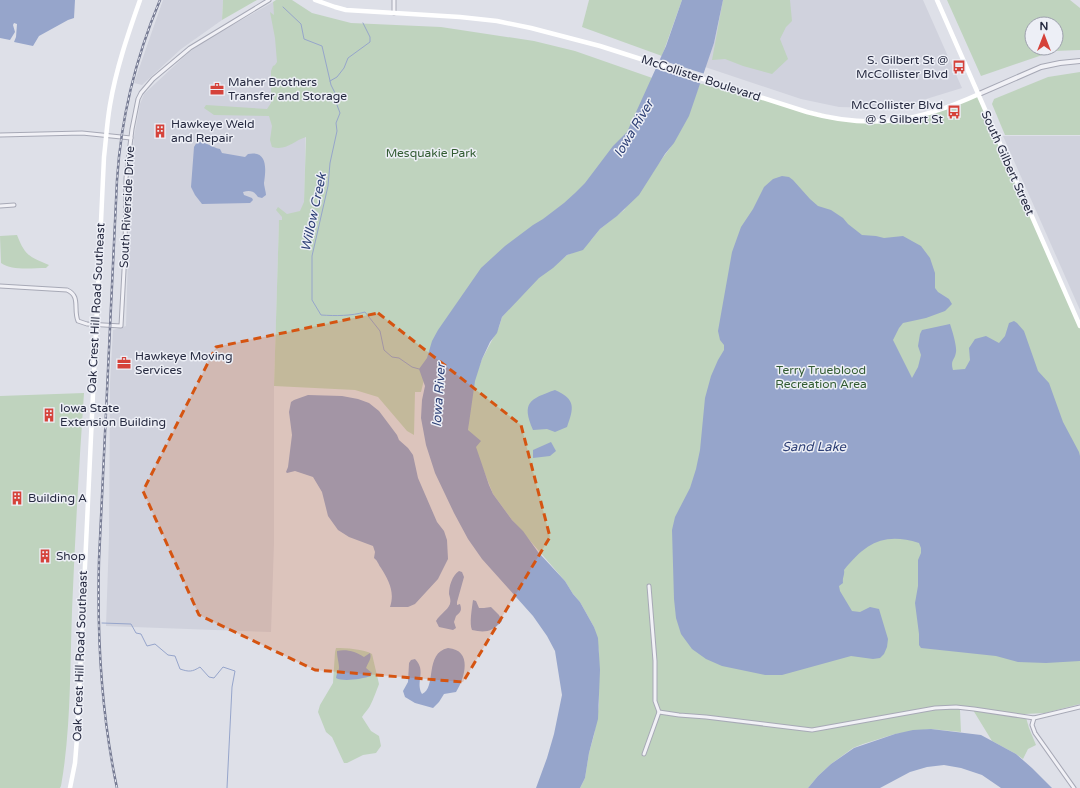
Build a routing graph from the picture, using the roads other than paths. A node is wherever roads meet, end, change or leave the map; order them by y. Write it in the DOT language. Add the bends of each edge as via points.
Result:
graph roads {
  1 [pos="140,0"];
  2 [pos="269,0"];
  3 [pos="315,0"];
  4 [pos="394,0"];
  5 [pos="937,0"];
  6 [pos="394,13"];
  7 [pos="1080,61"];
  8 [pos="979,94"];
  9 [pos="0,135"];
  10 [pos="106,135"];
  11 [pos="131,138"];
  12 [pos="14,205"];
  13 [pos="0,206"];
  14 [pos="0,286"];
  15 [pos="95,325"];
  16 [pos="1080,326"];
  17 [pos="649,586"];
  18 [pos="1080,707"];
  19 [pos="659,712"];
  20 [pos="1034,718"];
  21 [pos="644,754"];
  22 [pos="70,788"];
  23 [pos="1074,788"];
  1 -- 10 [label="main road, Oak Crest Hill Road Southeast" via="120,64 110,104"];
  2 -- 11 [label="street, South Riverside Drive" via="190,48 153,79 138,99"];
  3 -- 6 [label="main road, McCollister Boulevard" via="346,10"];
  4 -- 6 [label="street"];
  5 -- 8 [label="main road, South Gilbert Street"];
  6 -- 8 [label="main road, McCollister Boulevard" via="498,21 564,36 839,120 868,122 925,115"];
  7 -- 8 [label="street, McCollister Boulevard" via="1041,67"];
  8 -- 16 [label="main road, South Gilbert Street"];
  9 -- 10 [label="street"];
  10 -- 11 [label="street"];
  10 -- 15 [label="main road, Oak Crest Hill Road Southeast"];
  11 -- 15 [label="street, South Riverside Drive" via="126,178 121,326"];
  12 -- 13 [label="street"];
  14 -- 15 [label="street" via="67,290 76,297 78,321"];
  15 -- 22 [label="main road, Oak Crest Hill Road Southeast" via="77,745"];
  17 -- 19 [label="street" via="655,661 655,701"];
  18 -- 20 [label="street"];
  19 -- 20 [label="street" via="812,730 935,708 956,707"];
  19 -- 21 [label="street"];
  20 -- 23 [label="street" via="1032,724 1035,733"];
}
